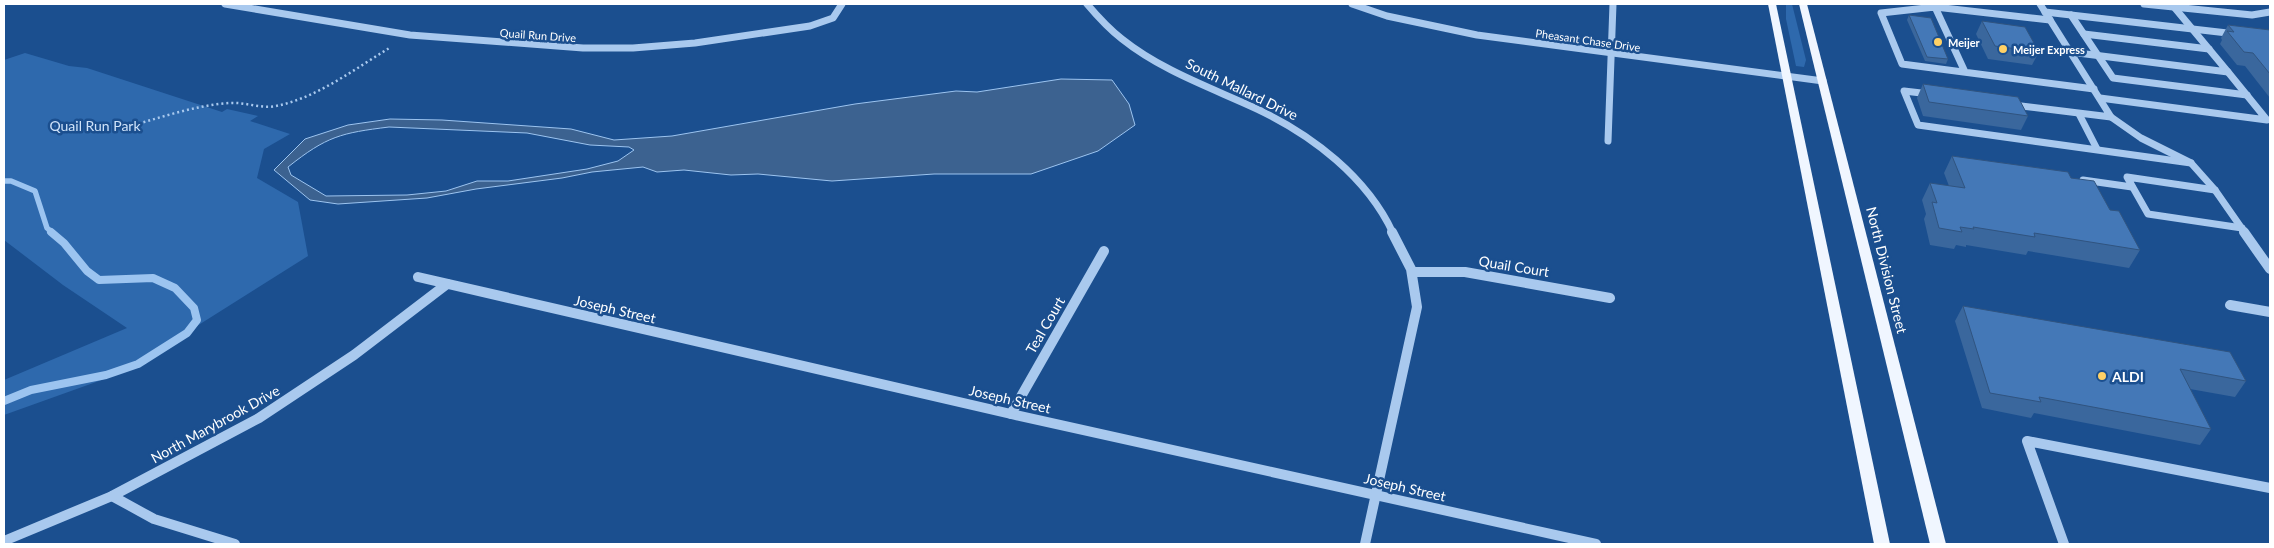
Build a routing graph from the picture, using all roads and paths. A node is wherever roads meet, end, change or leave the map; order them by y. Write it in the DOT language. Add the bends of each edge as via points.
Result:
graph roads {
  1 [pos="225,4"];
  2 [pos="842,4"];
  3 [pos="1087,4"];
  4 [pos="1352,4"];
  5 [pos="1613,4"];
  6 [pos="1772,4"];
  7 [pos="1803,4"];
  8 [pos="2040,4"];
  9 [pos="2144,4"];
  10 [pos="1934,5"];
  11 [pos="2174,7"];
  12 [pos="2045,12"];
  13 [pos="2270,12"];
  14 [pos="2071,15"];
  15 [pos="2050,20"];
  16 [pos="2191,28"];
  17 [pos="2239,32"];
  18 [pos="2084,34"];
  19 [pos="398,43"];
  20 [pos="2209,49"];
  21 [pos="2070,52"];
  22 [pos="1612,53"];
  23 [pos="2098,55"];
  24 [pos="1965,72"];
  25 [pos="2228,72"];
  26 [pos="1788,77"];
  27 [pos="1823,82"];
  28 [pos="2094,89"];
  29 [pos="2247,95"];
  30 [pos="1942,96"];
  31 [pos="2100,98"];
  32 [pos="2001,103"];
  33 [pos="2078,114"];
  34 [pos="2111,117"];
  35 [pos="2269,120"];
  36 [pos="134,125"];
  37 [pos="1608,142"];
  38 [pos="2097,148"];
  39 [pos="2191,162"];
  40 [pos="2075,179"];
  41 [pos="2132,187"];
  42 [pos="2215,190"];
  43 [pos="2242,228"];
  44 [pos="1104,251"];
  45 [pos="2270,269"];
  46 [pos="1412,272"];
  47 [pos="418,277"];
  48 [pos="447,284"];
  49 [pos="1610,298"];
  50 [pos="2230,305"];
  51 [pos="2270,312"];
  52 [pos="1011,414"];
  53 [pos="2270,488"];
  54 [pos="1376,494"];
  55 [pos="112,496"];
  56 [pos="4,542"];
  57 [pos="235,544"];
  58 [pos="1366,544"];
  59 [pos="1596,544"];
  60 [pos="1882,544"];
  61 [pos="1938,544"];
  62 [pos="2064,544"];
  1 -- 2 [label="street, Quail Run Drive" via="410,35 600,48 695,43 810,26 833,18"];
  3 -- 46 [label="street, South Mallard Drive" via="1099,20 1126,42 1161,64 1312,139 1351,173 1382,212"];
  4 -- 22 [label="street, Pheasant Chase Drive" via="1452,31"];
  5 -- 22 [label="street"];
  6 -- 26 [label="main road"];
  7 -- 27 [label="main road, North Division Street"];
  8 -- 12 [label="street"];
  9 -- 11 [label="street"];
  10 -- 15 [label="street"];
  10 -- 24 [label="street"];
  10 -- 24 [label="street" via="1881,13 1902,64"];
  11 -- 13 [label="street" via="2252,15"];
  11 -- 16 [label="street"];
  12 -- 14 [label="street"];
  12 -- 15 [label="street"];
  14 -- 16 [label="street"];
  14 -- 18 [label="street"];
  15 -- 21 [label="street"];
  16 -- 17 [label="street"];
  16 -- 20 [label="street"];
  18 -- 20 [label="street"];
  18 -- 23 [label="street"];
  19 -- 36 [label="path" via="333,81 284,104 265,108 232,103"];
  20 -- 25 [label="street"];
  21 -- 23 [label="street"];
  21 -- 28 [label="street"];
  22 -- 26 [label="street, Pheasant Chase Drive"];
  22 -- 37 [label="street"];
  23 -- 25 [label="street"];
  23 -- 29 [label="street" via="2113,78"];
  24 -- 28 [label="street"];
  25 -- 29 [label="street"];
  26 -- 27 [label="street, Pheasant Chase Drive"];
  26 -- 60 [label="main road"];
  27 -- 61 [label="main road, North Division Street"];
  28 -- 31 [label="street"];
  29 -- 35 [label="street"];
  30 -- 38 [label="street" via="1904,91 1918,125"];
  31 -- 34 [label="street"];
  31 -- 35 [label="street"];
  32 -- 33 [label="street"];
  33 -- 34 [label="street"];
  33 -- 38 [label="street"];
  34 -- 39 [label="street" via="2141,138"];
  38 -- 39 [label="street"];
  39 -- 42 [label="street"];
  40 -- 41 [label="street"];
  41 -- 42 [label="street" via="2127,177"];
  41 -- 43 [label="street" via="2148,214"];
  42 -- 43 [label="street"];
  43 -- 45 [label="street"];
  44 -- 52 [label="street, Teal Court"];
  46 -- 49 [label="street, Quail Court" via="1465,272"];
  46 -- 54 [label="street, South Mallard Drive" via="1417,307"];
  47 -- 48 [label="street, Joseph Street"];
  48 -- 52 [label="street, Joseph Street"];
  48 -- 55 [label="street, North Marybrook Drive" via="354,355 259,418"];
  50 -- 51 [label="street"];
  52 -- 54 [label="street, Joseph Street"];
  53 -- 62 [label="street" via="2027,441"];
  54 -- 58 [label="street, South Mallard Drive"];
  54 -- 59 [label="street, Joseph Street"];
  55 -- 56 [label="street, North Marybrook Drive"];
  55 -- 57 [label="street" via="154,519"];
}
